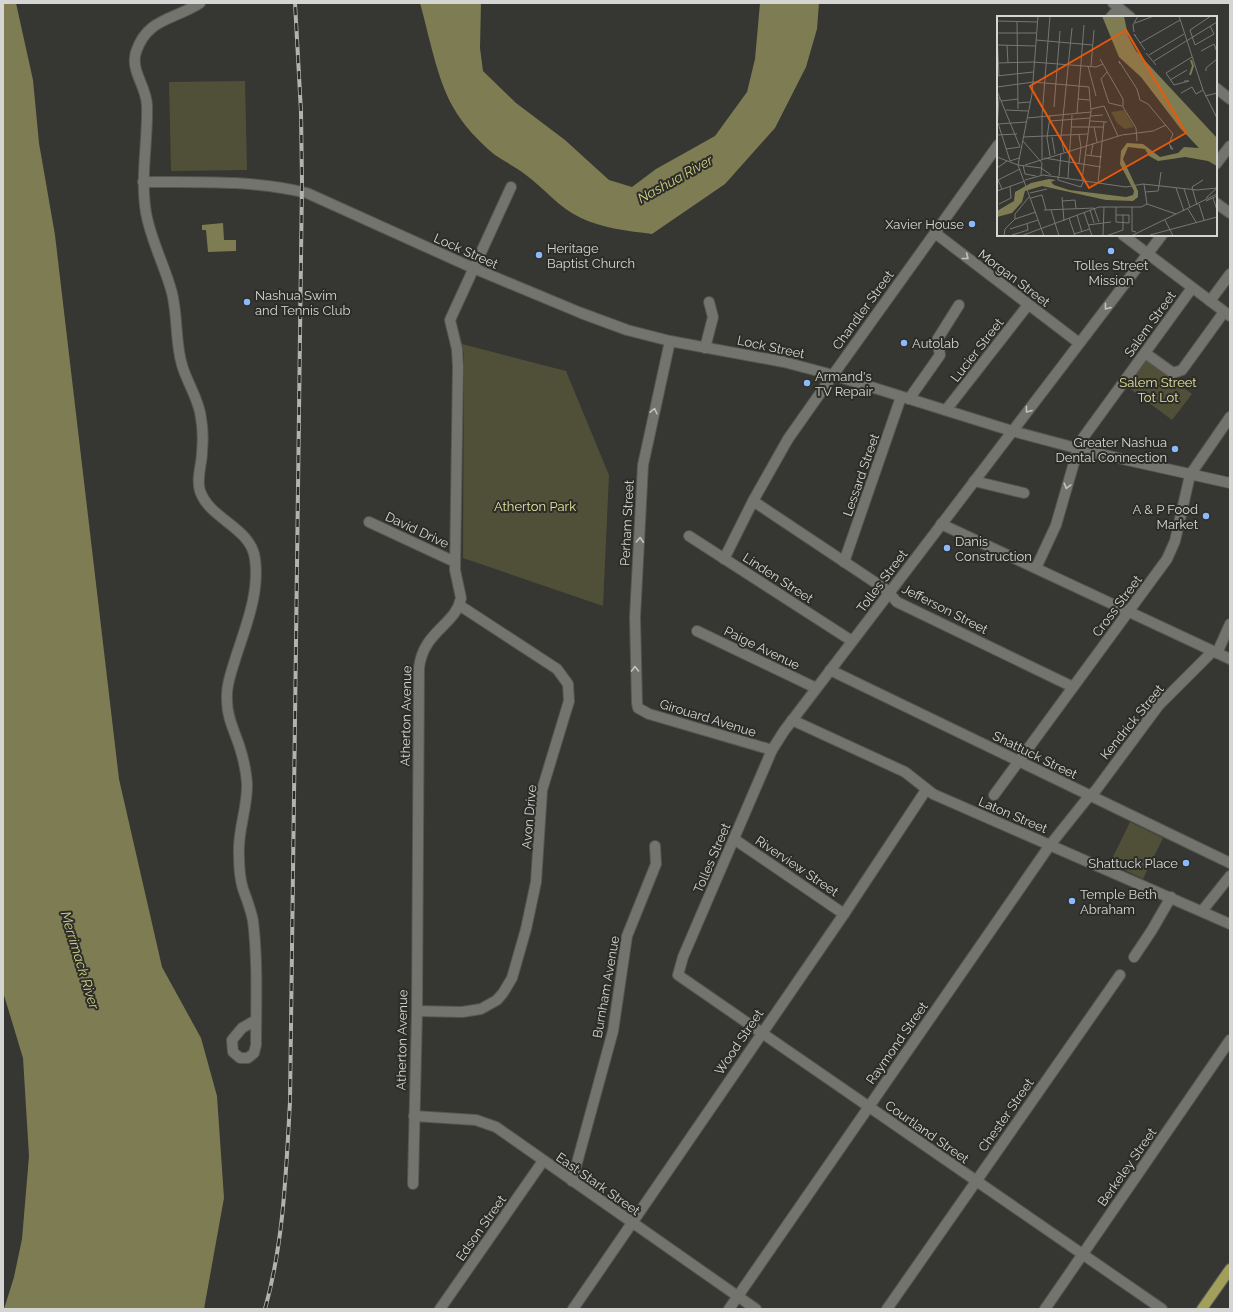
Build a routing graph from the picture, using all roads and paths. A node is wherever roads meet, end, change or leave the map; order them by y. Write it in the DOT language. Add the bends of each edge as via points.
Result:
graph roads {
  1 [pos="200,3"];
  2 [pos="1116,5"];
  3 [pos="1111,16"];
  4 [pos="1129,16"];
  5 [pos="1217,89"];
  6 [pos="1230,99"];
  7 [pos="997,146"];
  8 [pos="1230,146"];
  9 [pos="1217,163"];
  10 [pos="143,182"];
  11 [pos="511,187"];
  12 [pos="1217,204"];
  13 [pos="1230,213"];
  14 [pos="935,233"];
  15 [pos="1124,236"];
  16 [pos="1161,236"];
  17 [pos="1148,254"];
  18 [pos="473,268"];
  19 [pos="1230,274"];
  20 [pos="1192,288"];
  21 [pos="1210,301"];
  22 [pos="709,302"];
  23 [pos="1028,305"];
  24 [pos="959,306"];
  25 [pos="1227,314"];
  26 [pos="670,341"];
  27 [pos="1079,343"];
  28 [pos="705,348"];
  29 [pos="1146,352"];
  30 [pos="833,375"];
  31 [pos="905,398"];
  32 [pos="946,410"];
  33 [pos="1230,417"];
  34 [pos="1012,431"];
  35 [pos="1077,448"];
  36 [pos="1190,475"];
  37 [pos="974,481"];
  38 [pos="1230,483"];
  39 [pos="1024,493"];
  40 [pos="753,501"];
  41 [pos="369,522"];
  42 [pos="941,524"];
  43 [pos="689,536"];
  44 [pos="724,559"];
  45 [pos="455,562"];
  46 [pos="844,562"];
  47 [pos="1036,568"];
  48 [pos="889,593"];
  49 [pos="459,605"];
  50 [pos="1128,612"];
  51 [pos="1230,624"];
  52 [pos="697,631"];
  53 [pos="852,641"];
  54 [pos="1215,652"];
  55 [pos="1230,659"];
  56 [pos="830,670"];
  57 [pos="1073,687"];
  58 [pos="816,688"];
  59 [pos="638,708"];
  60 [pos="792,720"];
  61 [pos="772,750"];
  62 [pos="1019,761"];
  63 [pos="926,790"];
  64 [pos="994,795"];
  65 [pos="1090,796"];
  66 [pos="734,839"];
  67 [pos="1050,845"];
  68 [pos="655,846"];
  69 [pos="1230,863"];
  70 [pos="1230,876"];
  71 [pos="1171,897"];
  72 [pos="1202,911"];
  73 [pos="844,914"];
  74 [pos="1230,924"];
  75 [pos="1134,957"];
  76 [pos="678,974"];
  77 [pos="1120,975"];
  78 [pos="416,1011"];
  79 [pos="256,1020"];
  80 [pos="761,1033"];
  81 [pos="1230,1040"];
  82 [pos="869,1108"];
  83 [pos="414,1116"];
  84 [pos="543,1161"];
  85 [pos="572,1181"];
  86 [pos="976,1181"];
  87 [pos="413,1184"];
  88 [pos="632,1223"];
  89 [pos="1083,1254"];
  90 [pos="1230,1269"];
  91 [pos="738,1296"];
  92 [pos="440,1309"];
  93 [pos="573,1309"];
  94 [pos="729,1309"];
  95 [pos="756,1309"];
  96 [pos="887,1309"];
  97 [pos="1045,1309"];
  98 [pos="1162,1309"];
  99 [pos="1202,1309"];
  1 -- 10 [label="street" via="154,25 140,42 136,52 135,67 146,92 148,104"];
  2 -- 3 [label="street"];
  2 -- 4 [label="street"];
  5 -- 6 [label="street"];
  7 -- 14 [label="street, Chandler Street"];
  8 -- 9 [label="street"];
  10 -- 18 [label="street, Lock Street" via="253,185 307,193"];
  10 -- 79 [label="street" via="151,233 173,296 181,363 202,419 199,480 201,493 211,508 252,546 256,562 255,590 229,679 227,705 229,719 240,748 246,783 247,798 238,849 242,886 252,917 255,940"];
  11 -- 18 [label="street"];
  12 -- 13 [label="street"];
  14 -- 23 [label="street, Morgan Street, one-way"];
  14 -- 30 [label="street, Chandler Street"];
  15 -- 17 [label="street"];
  16 -- 17 [label="street, Tolles Street"];
  17 -- 20 [label="street"];
  17 -- 27 [label="street, Tolles Street, one-way"];
  18 -- 26 [label="street, Lock Street" via="587,316"];
  18 -- 45 [label="street" via="450,323 457,349 458,367"];
  19 -- 21 [label="street"];
  20 -- 21 [label="street"];
  20 -- 29 [label="street, Salem Street"];
  21 -- 25 [label="street"];
  22 -- 28 [label="street" via="713,317"];
  23 -- 27 [label="street, Morgan Street"];
  23 -- 32 [label="street, Lucier Street"];
  24 -- 31 [label="street, Lessard Street" via="937,340 940,355"];
  25 -- 29 [label="street" via="1182,370 1173,373"];
  26 -- 28 [label="street, Lock Street"];
  59 -- 26 [label="street, Perham Street, one-way" via="635,617 643,465"];
  27 -- 34 [label="street, Tolles Street, one-way"];
  28 -- 30 [label="street, Lock Street" via="767,358"];
  29 -- 35 [label="street, Salem Street"];
  30 -- 31 [label="street, Lock Street"];
  30 -- 40 [label="street, Chandler Street" via="773,464"];
  31 -- 32 [label="street, Lock Street"];
  31 -- 46 [label="street, Lessard Street"];
  32 -- 34 [label="street, Lock Street"];
  33 -- 36 [label="street, Cross Street"];
  34 -- 35 [label="street, Lock Street"];
  34 -- 37 [label="street, Tolles Street"];
  35 -- 36 [label="street, Lock Street"];
  35 -- 47 [label="street, Salem Street, one-way" via="1056,525"];
  36 -- 38 [label="street, Lock Street"];
  36 -- 50 [label="street, Cross Street" via="1171,550 1162,567"];
  37 -- 39 [label="street"];
  37 -- 42 [label="street, Tolles Street"];
  40 -- 44 [label="street, Chandler Street"];
  40 -- 46 [label="street, Jefferson Street"];
  41 -- 45 [label="street, David Drive"];
  42 -- 47 [label="street"];
  42 -- 48 [label="street, Tolles Street"];
  43 -- 44 [label="street, Linden Street"];
  44 -- 53 [label="street, Linden Street"];
  45 -- 49 [label="street" via="461,593"];
  46 -- 48 [label="street, Jefferson Street"];
  47 -- 50 [label="street"];
  48 -- 53 [label="street, Tolles Street"];
  48 -- 57 [label="street, Jefferson Street" via="897,602"];
  49 -- 78 [label="street, Atherton Avenue" via="429,640 418,668"];
  49 -- 78 [label="street, Avon Drive" via="557,669 568,684 569,701 542,790 536,882 512,978 497,1000 481,1009 462,1012"];
  50 -- 54 [label="street"];
  50 -- 57 [label="street, Cross Street"];
  51 -- 54 [label="street, Kendrick Street"];
  52 -- 58 [label="street, Paige Avenue"];
  53 -- 56 [label="street, Tolles Street"];
  54 -- 55 [label="street"];
  54 -- 65 [label="street, Kendrick Street" via="1159,705"];
  56 -- 58 [label="street, Tolles Street"];
  56 -- 62 [label="street, Shattuck Street"];
  57 -- 62 [label="street, Cross Street"];
  58 -- 60 [label="street, Tolles Street"];
  59 -- 61 [label="street, Girouard Avenue" via="649,714"];
  60 -- 61 [label="street, Tolles Street"];
  60 -- 63 [label="street, Laton Street" via="905,772"];
  61 -- 66 [label="street, Tolles Street"];
  62 -- 64 [label="street, Cross Street"];
  62 -- 65 [label="street, Shattuck Street"];
  63 -- 67 [label="street, Laton Street"];
  63 -- 73 [label="street, Wood Street"];
  65 -- 67 [label="street, Raymond Street"];
  65 -- 69 [label="street, Shattuck Street"];
  66 -- 73 [label="street, Riverview Street"];
  66 -- 76 [label="street, Tolles Street"];
  67 -- 71 [label="street, Laton Street"];
  67 -- 82 [label="street, Raymond Street"];
  68 -- 85 [label="street, Burnham Avenue" via="656,864 627,936 613,1031"];
  70 -- 72 [label="street"];
  71 -- 72 [label="street, Laton Street"];
  71 -- 75 [label="street"];
  72 -- 74 [label="street, Laton Street"];
  73 -- 80 [label="street, Wood Street"];
  76 -- 80 [label="street, Courtland Street"];
  77 -- 86 [label="street, Chester Street"];
  78 -- 83 [label="street, Atherton Avenue"];
  80 -- 82 [label="street, Courtland Street"];
  80 -- 88 [label="street, Wood Street"];
  81 -- 89 [label="street, Berkeley Street"];
  82 -- 86 [label="street, Courtland Street"];
  82 -- 91 [label="street, Raymond Street"];
  83 -- 84 [label="street, East Stark Street" via="464,1118 486,1123 508,1134"];
  83 -- 87 [label="street, Atherton Avenue"];
  84 -- 85 [label="street, East Stark Street"];
  84 -- 92 [label="street, Edson Street"];
  85 -- 88 [label="street, East Stark Street"];
  86 -- 89 [label="street, Courtland Street"];
  86 -- 96 [label="street, Chester Street"];
  88 -- 91 [label="street, East Stark Street"];
  88 -- 93 [label="street, Wood Street"];
  89 -- 97 [label="street, Berkeley Street"];
  89 -- 98 [label="street, Courtland Street"];
  90 -- 99 [label="main road"];
  91 -- 94 [label="street, Raymond Street"];
  91 -- 95 [label="street, East Stark Street"];
}
